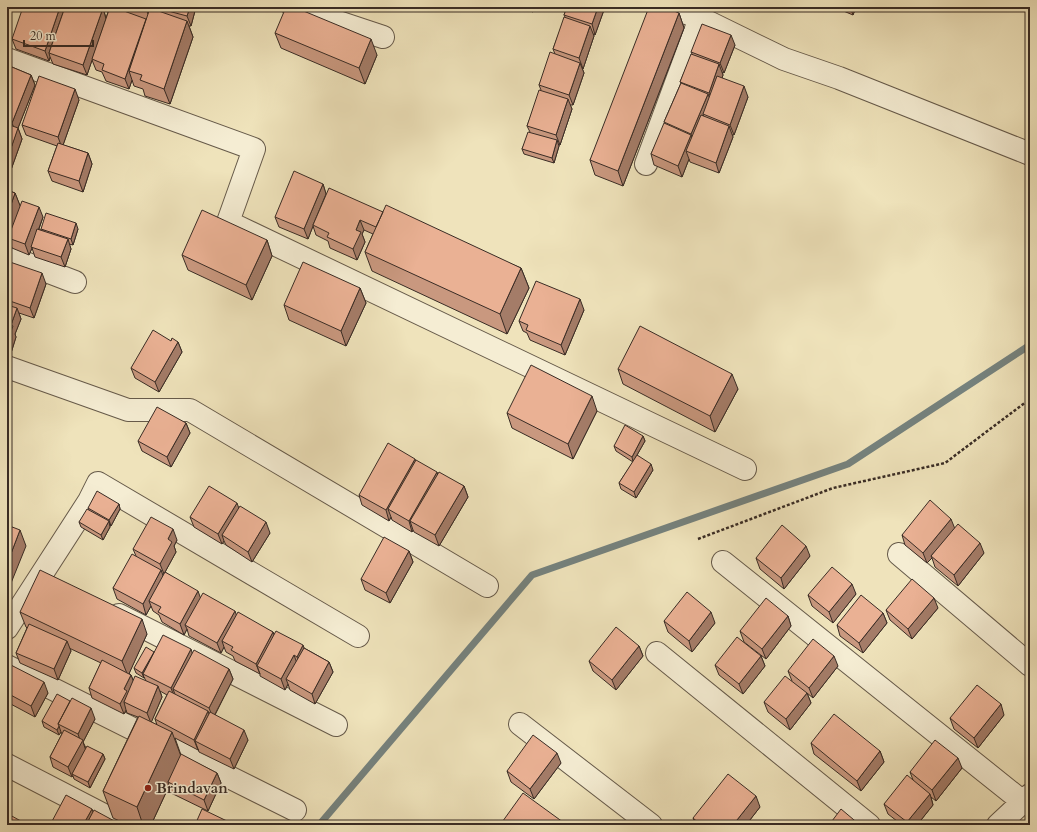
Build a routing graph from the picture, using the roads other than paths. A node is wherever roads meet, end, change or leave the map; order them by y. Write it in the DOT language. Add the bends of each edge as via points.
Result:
graph roads {
  1 [pos="293,7"];
  2 [pos="670,7"];
  3 [pos="700,18"];
  4 [pos="383,37"];
  5 [pos="7,59"];
  6 [pos="1030,154"];
  7 [pos="646,164"];
  8 [pos="7,256"];
  9 [pos="75,282"];
  10 [pos="7,367"];
  11 [pos="745,469"];
  12 [pos="899,554"];
  13 [pos="723,562"];
  14 [pos="487,586"];
  15 [pos="104,607"];
  16 [pos="7,628"];
  17 [pos="358,636"];
  18 [pos="657,653"];
  19 [pos="1030,665"];
  20 [pos="7,666"];
  21 [pos="520,724"];
  22 [pos="336,725"];
  23 [pos="7,765"];
  24 [pos="1027,798"];
  25 [pos="295,810"];
  26 [pos="123,825"];
  27 [pos="651,825"];
  28 [pos="869,825"];
  29 [pos="998,825"];
  1 -- 4 [label="street"];
  2 -- 3 [label="street"];
  3 -- 6 [label="street" via="784,59 839,78"];
  3 -- 7 [label="street"];
  5 -- 11 [label="street" via="254,149 228,222"];
  8 -- 9 [label="street"];
  10 -- 14 [label="street" via="128,410 190,410"];
  12 -- 19 [label="street"];
  13 -- 24 [label="street"];
  15 -- 22 [label="street"];
  16 -- 17 [label="street" via="48,579 98,483"];
  18 -- 28 [label="street"];
  20 -- 25 [label="street"];
  21 -- 27 [label="street"];
  23 -- 26 [label="street"];
  24 -- 29 [label="street"];
}
